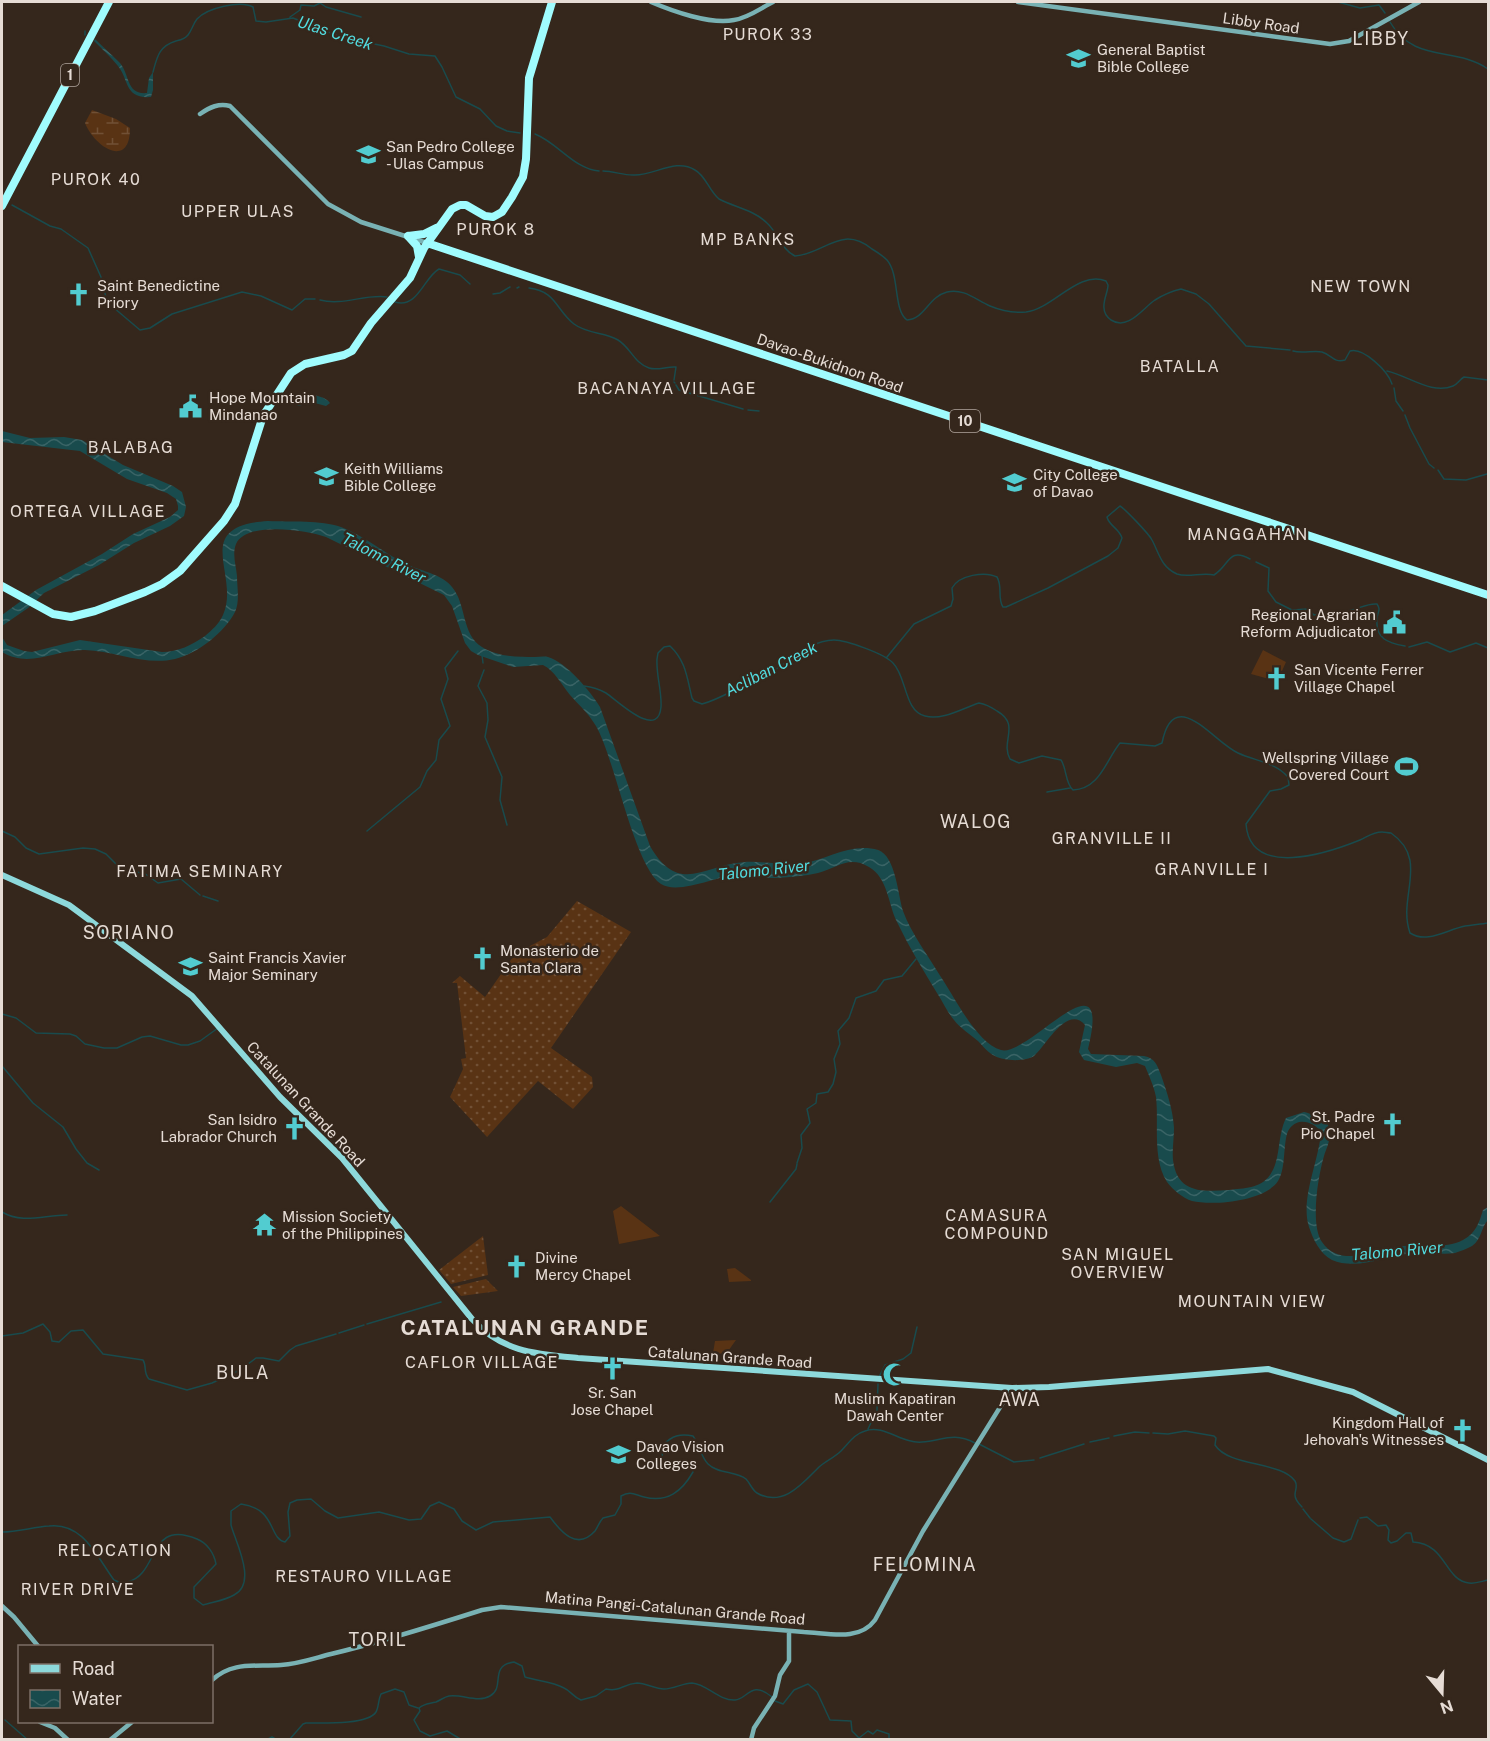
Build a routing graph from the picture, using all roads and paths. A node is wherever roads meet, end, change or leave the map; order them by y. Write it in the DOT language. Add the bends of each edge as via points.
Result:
graph roads {
  1 [pos="109,2"];
  2 [pos="552,2"];
  3 [pos="651,2"];
  4 [pos="773,2"];
  5 [pos="1018,2"];
  6 [pos="1419,2"];
  7 [pos="200,114"];
  8 [pos="2,206"];
  9 [pos="439,225"];
  10 [pos="408,236"];
  11 [pos="428,243"];
  12 [pos="442,247"];
  13 [pos="419,257"];
  14 [pos="2,586"];
  15 [pos="1488,595"];
  16 [pos="2,875"];
  17 [pos="1012,1388"];
  18 [pos="1488,1460"];
  19 [pos="2,1606"];
  20 [pos="789,1630"];
  21 [pos="36,1645"];
  22 [pos="213,1679"];
  23 [pos="43,1723"];
  24 [pos="131,1723"];
  25 [pos="68,1740"];
  26 [pos="110,1740"];
  27 [pos="751,1740"];
  1 -- 8 [label="highway, 1"];
  2 -- 9 [label="highway" via="529,78 526,159 519,184 498,215 488,217 460,205"];
  3 -- 4 [label="street" via="725,21 737,20"];
  5 -- 6 [label="street, Libby Road" via="1330,44 1349,40"];
  7 -- 10 [label="street, Davao-Bukidnon Road / 10" via="219,105 230,106 328,204 361,222"];
  9 -- 10 [label="highway" via="426,233"];
  9 -- 11 [label="highway"];
  9 -- 12 [label="highway" via="436,238"];
  10 -- 11 [label="street, Davao-Bukidnon Road / 10"];
  10 -- 13 [label="highway" via="417,246"];
  11 -- 12 [label="highway, Davao-Bukidnon Road / 10"];
  11 -- 13 [label="highway"];
  12 -- 13 [label="highway"];
  12 -- 15 [label="highway, Davao-Bukidnon Road / 10"];
  13 -- 14 [label="highway" via="410,279 352,351 305,364 286,379 263,416 234,504 180,571 155,588 71,617 57,615"];
  16 -- 17 [label="main road, Catalunan Grande Road" via="69,905 192,996 280,1097 342,1158 472,1319 500,1343 532,1353 578,1358"];
  17 -- 18 [label="main road, Catalunan Grande Road" via="1268,1369 1353,1392"];
  17 -- 20 [label="street, Matina Pangi-Catalunan Grande Road" via="923,1531 871,1624 863,1631 848,1634"];
  19 -- 21 [label="street"];
  20 -- 22 [label="street, Matina Pangi-Catalunan Grande Road" via="501,1606 294,1663 237,1666"];
  20 -- 27 [label="street" via="789,1661"];
  23 -- 25 [label="street" via="56,1728"];
  24 -- 26 [label="street"];
}
